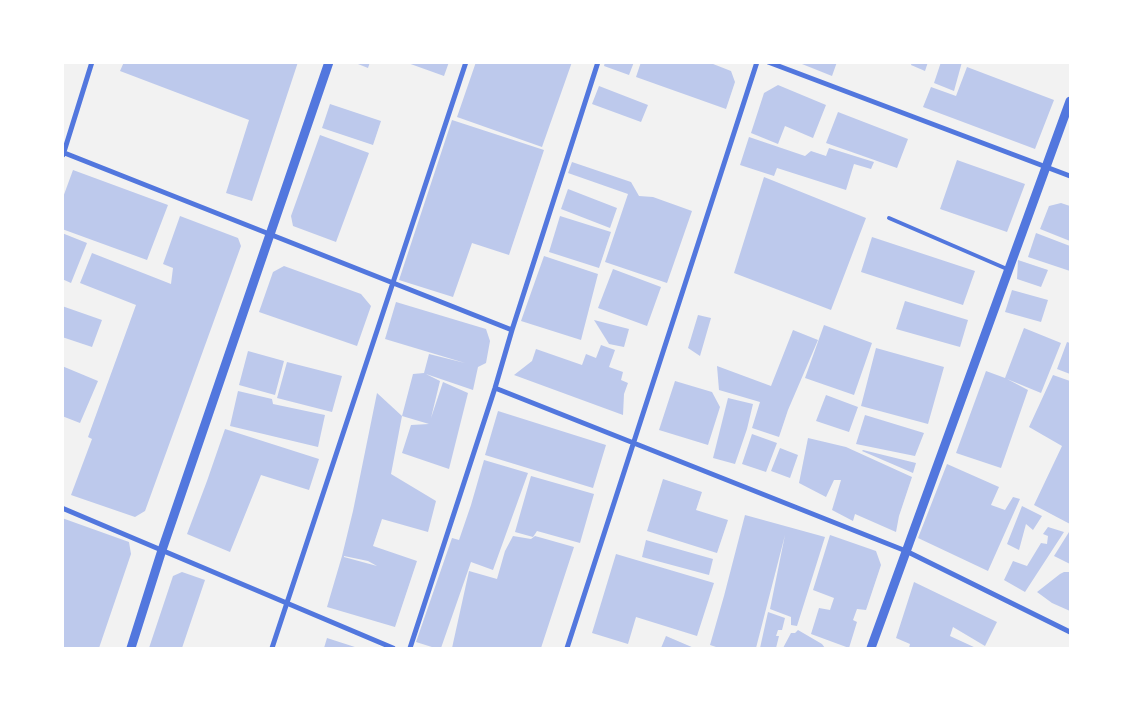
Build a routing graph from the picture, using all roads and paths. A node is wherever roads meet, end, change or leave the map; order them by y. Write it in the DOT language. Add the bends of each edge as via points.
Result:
graph roads {
  1 [pos="92,62"];
  2 [pos="329,62"];
  3 [pos="466,62"];
  4 [pos="598,62"];
  5 [pos="757,62"];
  6 [pos="768,62"];
  7 [pos="1070,101"];
  8 [pos="63,153"];
  9 [pos="1047,167"];
  10 [pos="1070,176"];
  11 [pos="889,218"];
  12 [pos="271,234"];
  13 [pos="1009,270"];
  14 [pos="393,282"];
  15 [pos="512,330"];
  16 [pos="495,388"];
  17 [pos="634,443"];
  18 [pos="62,508"];
  19 [pos="162,550"];
  20 [pos="906,551"];
  21 [pos="286,603"];
  22 [pos="1070,632"];
  23 [pos="131,648"];
  24 [pos="272,648"];
  25 [pos="394,648"];
  26 [pos="410,648"];
  27 [pos="567,648"];
  28 [pos="871,648"];
  1 -- 8 [label="street"];
  2 -- 12 [label="street"];
  3 -- 14 [label="street"];
  4 -- 15 [label="street"];
  5 -- 17 [label="street"];
  6 -- 9 [label="street"];
  7 -- 9 [label="street"];
  8 -- 12 [label="street"];
  9 -- 10 [label="street"];
  9 -- 13 [label="street"];
  11 -- 13 [label="lane"];
  12 -- 14 [label="street"];
  12 -- 19 [label="street"];
  13 -- 20 [label="street"];
  14 -- 15 [label="street"];
  14 -- 21 [label="street"];
  15 -- 16 [label="street"];
  16 -- 17 [label="street"];
  16 -- 26 [label="street"];
  17 -- 20 [label="street"];
  17 -- 27 [label="street"];
  18 -- 19 [label="street"];
  19 -- 21 [label="street"];
  19 -- 23 [label="street"];
  20 -- 22 [label="street"];
  20 -- 28 [label="street"];
  21 -- 24 [label="street"];
  21 -- 25 [label="street"];
}
